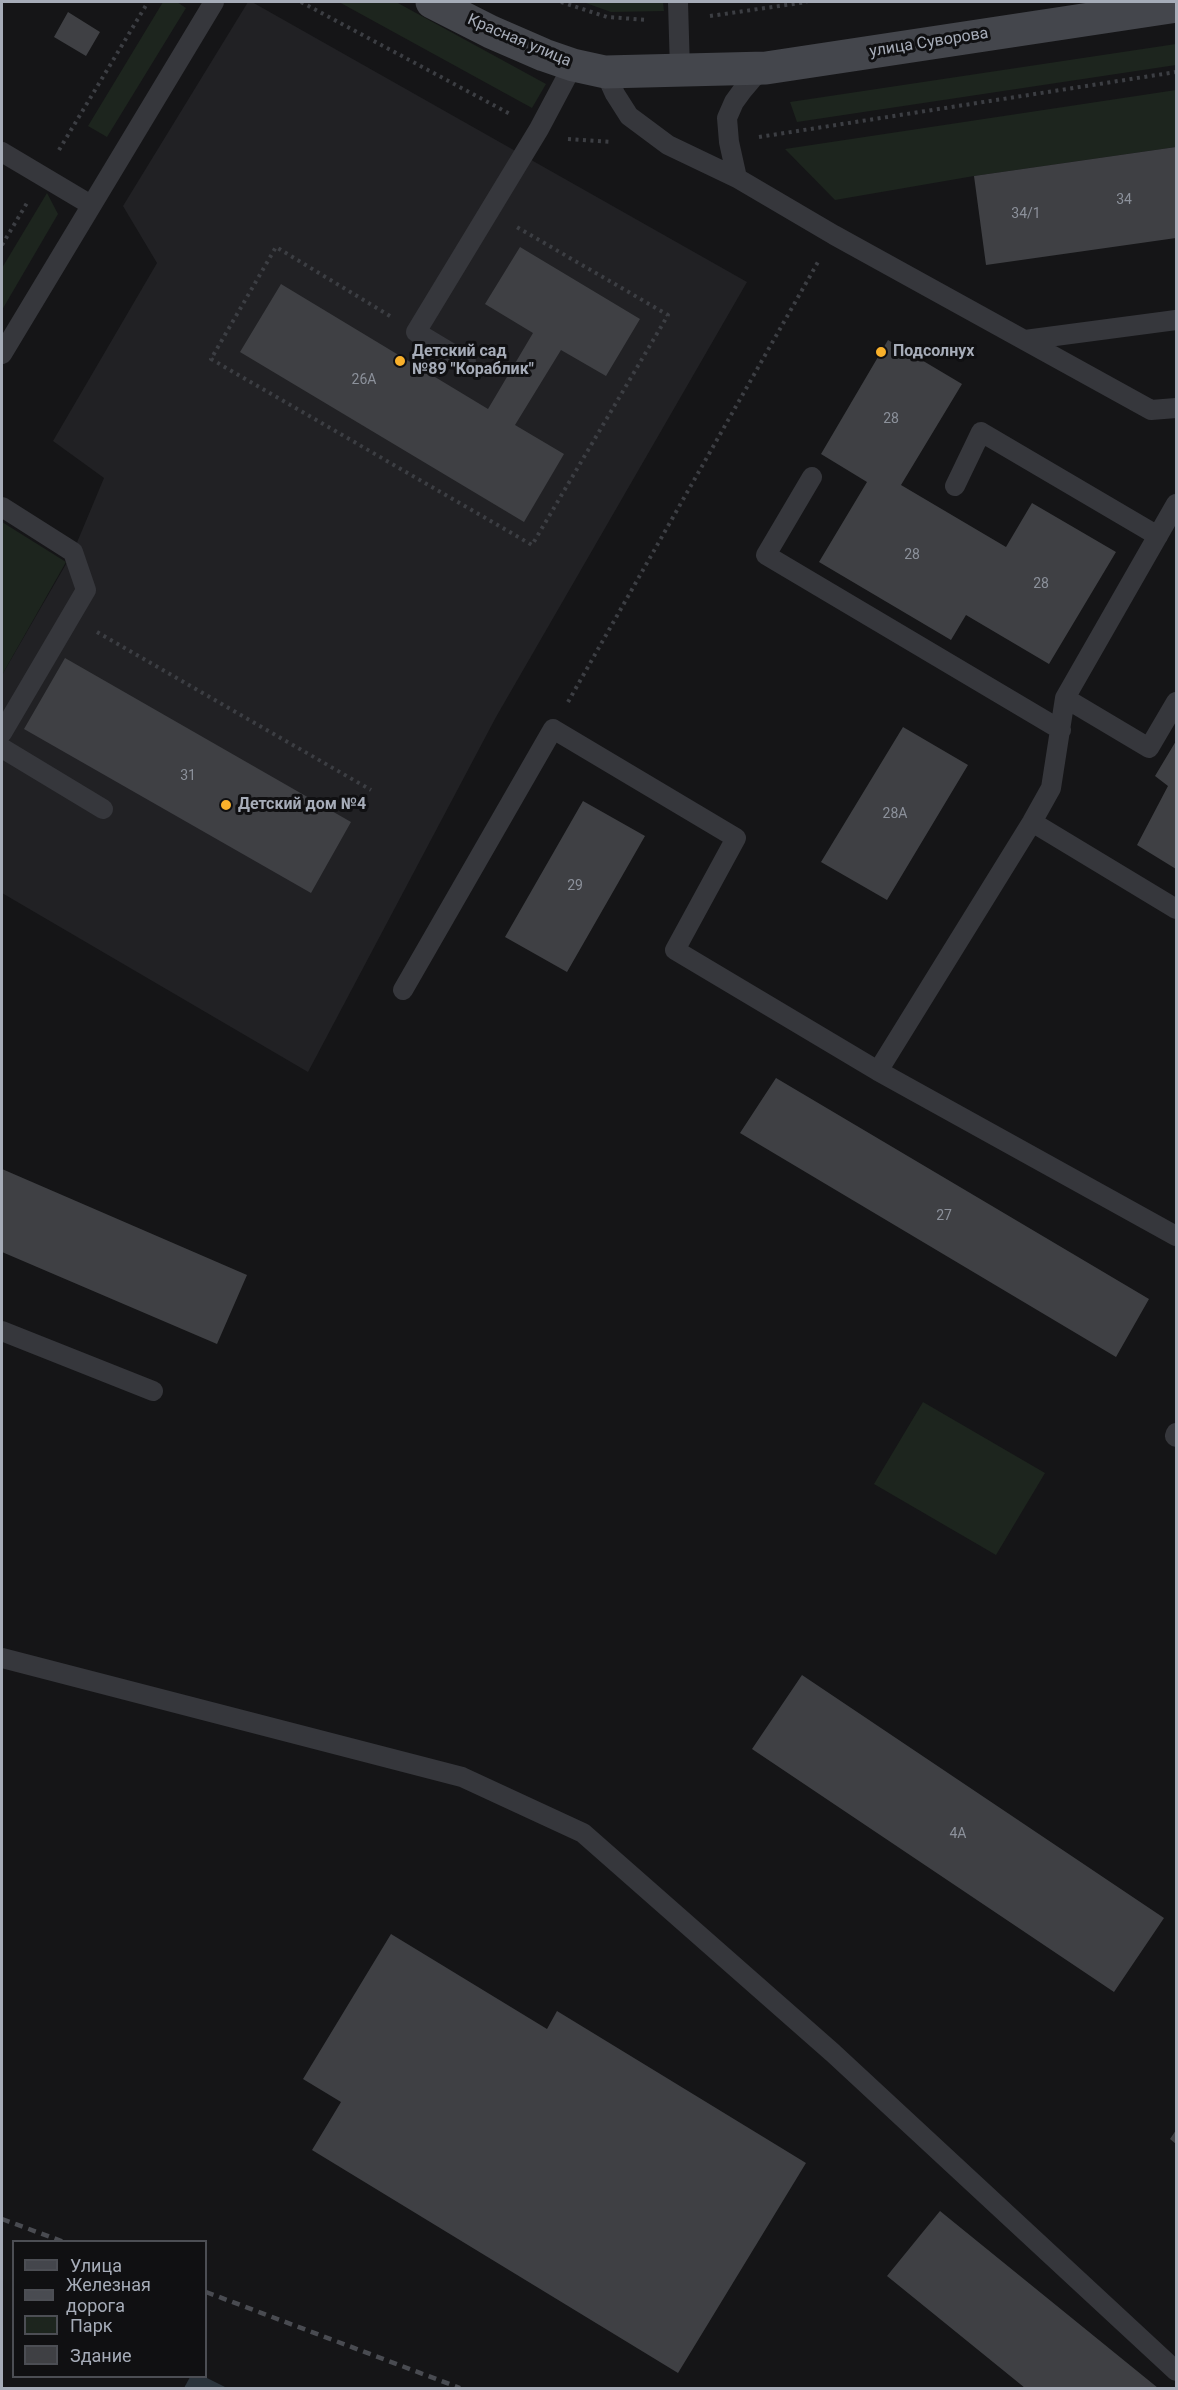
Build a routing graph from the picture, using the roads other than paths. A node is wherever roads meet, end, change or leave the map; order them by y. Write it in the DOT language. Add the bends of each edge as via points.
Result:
graph roads {
  1 [pos="432,2"];
  2 [pos="678,2"];
  3 [pos="209,3"];
  4 [pos="1176,6"];
  5 [pos="573,65"];
  6 [pos="766,68"];
  7 [pos="680,71"];
  8 [pos="605,72"];
  9 [pos="2,152"];
  10 [pos="737,178"];
  11 [pos="91,205"];
  12 [pos="1176,320"];
  13 [pos="1025,340"];
  14 [pos="2,354"];
  15 [pos="466,362"];
  16 [pos="1176,408"];
  17 [pos="812,477"];
  18 [pos="956,486"];
  19 [pos="1176,504"];
  20 [pos="2,507"];
  21 [pos="1158,536"];
  22 [pos="1065,698"];
  23 [pos="1176,702"];
  24 [pos="1061,730"];
  25 [pos="2,733"];
  26 [pos="2,748"];
  27 [pos="103,809"];
  28 [pos="1032,822"];
  29 [pos="1176,909"];
  30 [pos="403,990"];
  31 [pos="878,1071"];
  32 [pos="1176,1236"];
  33 [pos="2,1331"];
  34 [pos="153,1391"];
  35 [pos="2,1658"];
  36 [pos="1176,2371"];
  1 -- 5 [label="main road, Красная улица" via="491,32"];
  2 -- 7 [label="lane"];
  3 -- 11 [label="lane"];
  4 -- 6 [label="main road, улица Суворова"];
  5 -- 8 [label="main road, Красная улица"];
  5 -- 15 [label="lane" via="529,147 416,332"];
  6 -- 7 [label="main road, улица Суворова"];
  6 -- 10 [label="lane" via="742,91 727,118"];
  7 -- 8 [label="main road, Красная улица"];
  8 -- 10 [label="lane" via="629,116 668,145"];
  9 -- 11 [label="lane"];
  10 -- 13 [label="lane"];
  11 -- 14 [label="lane"];
  12 -- 13 [label="lane"];
  13 -- 16 [label="lane" via="1151,410"];
  17 -- 24 [label="lane" via="766,555"];
  18 -- 21 [label="lane" via="981,432"];
  19 -- 21 [label="lane"];
  20 -- 25 [label="lane" via="73,552 86,590"];
  21 -- 22 [label="lane"];
  22 -- 23 [label="lane" via="1149,748"];
  22 -- 24 [label="lane"];
  24 -- 28 [label="lane" via="1051,788"];
  26 -- 27 [label="lane"];
  28 -- 29 [label="lane"];
  28 -- 31 [label="lane"];
  30 -- 31 [label="lane" via="553,729 736,838 675,950"];
  31 -- 32 [label="lane"];
  33 -- 34 [label="lane"];
  35 -- 36 [label="lane" via="462,1777 582,1833 832,2053"];
}
